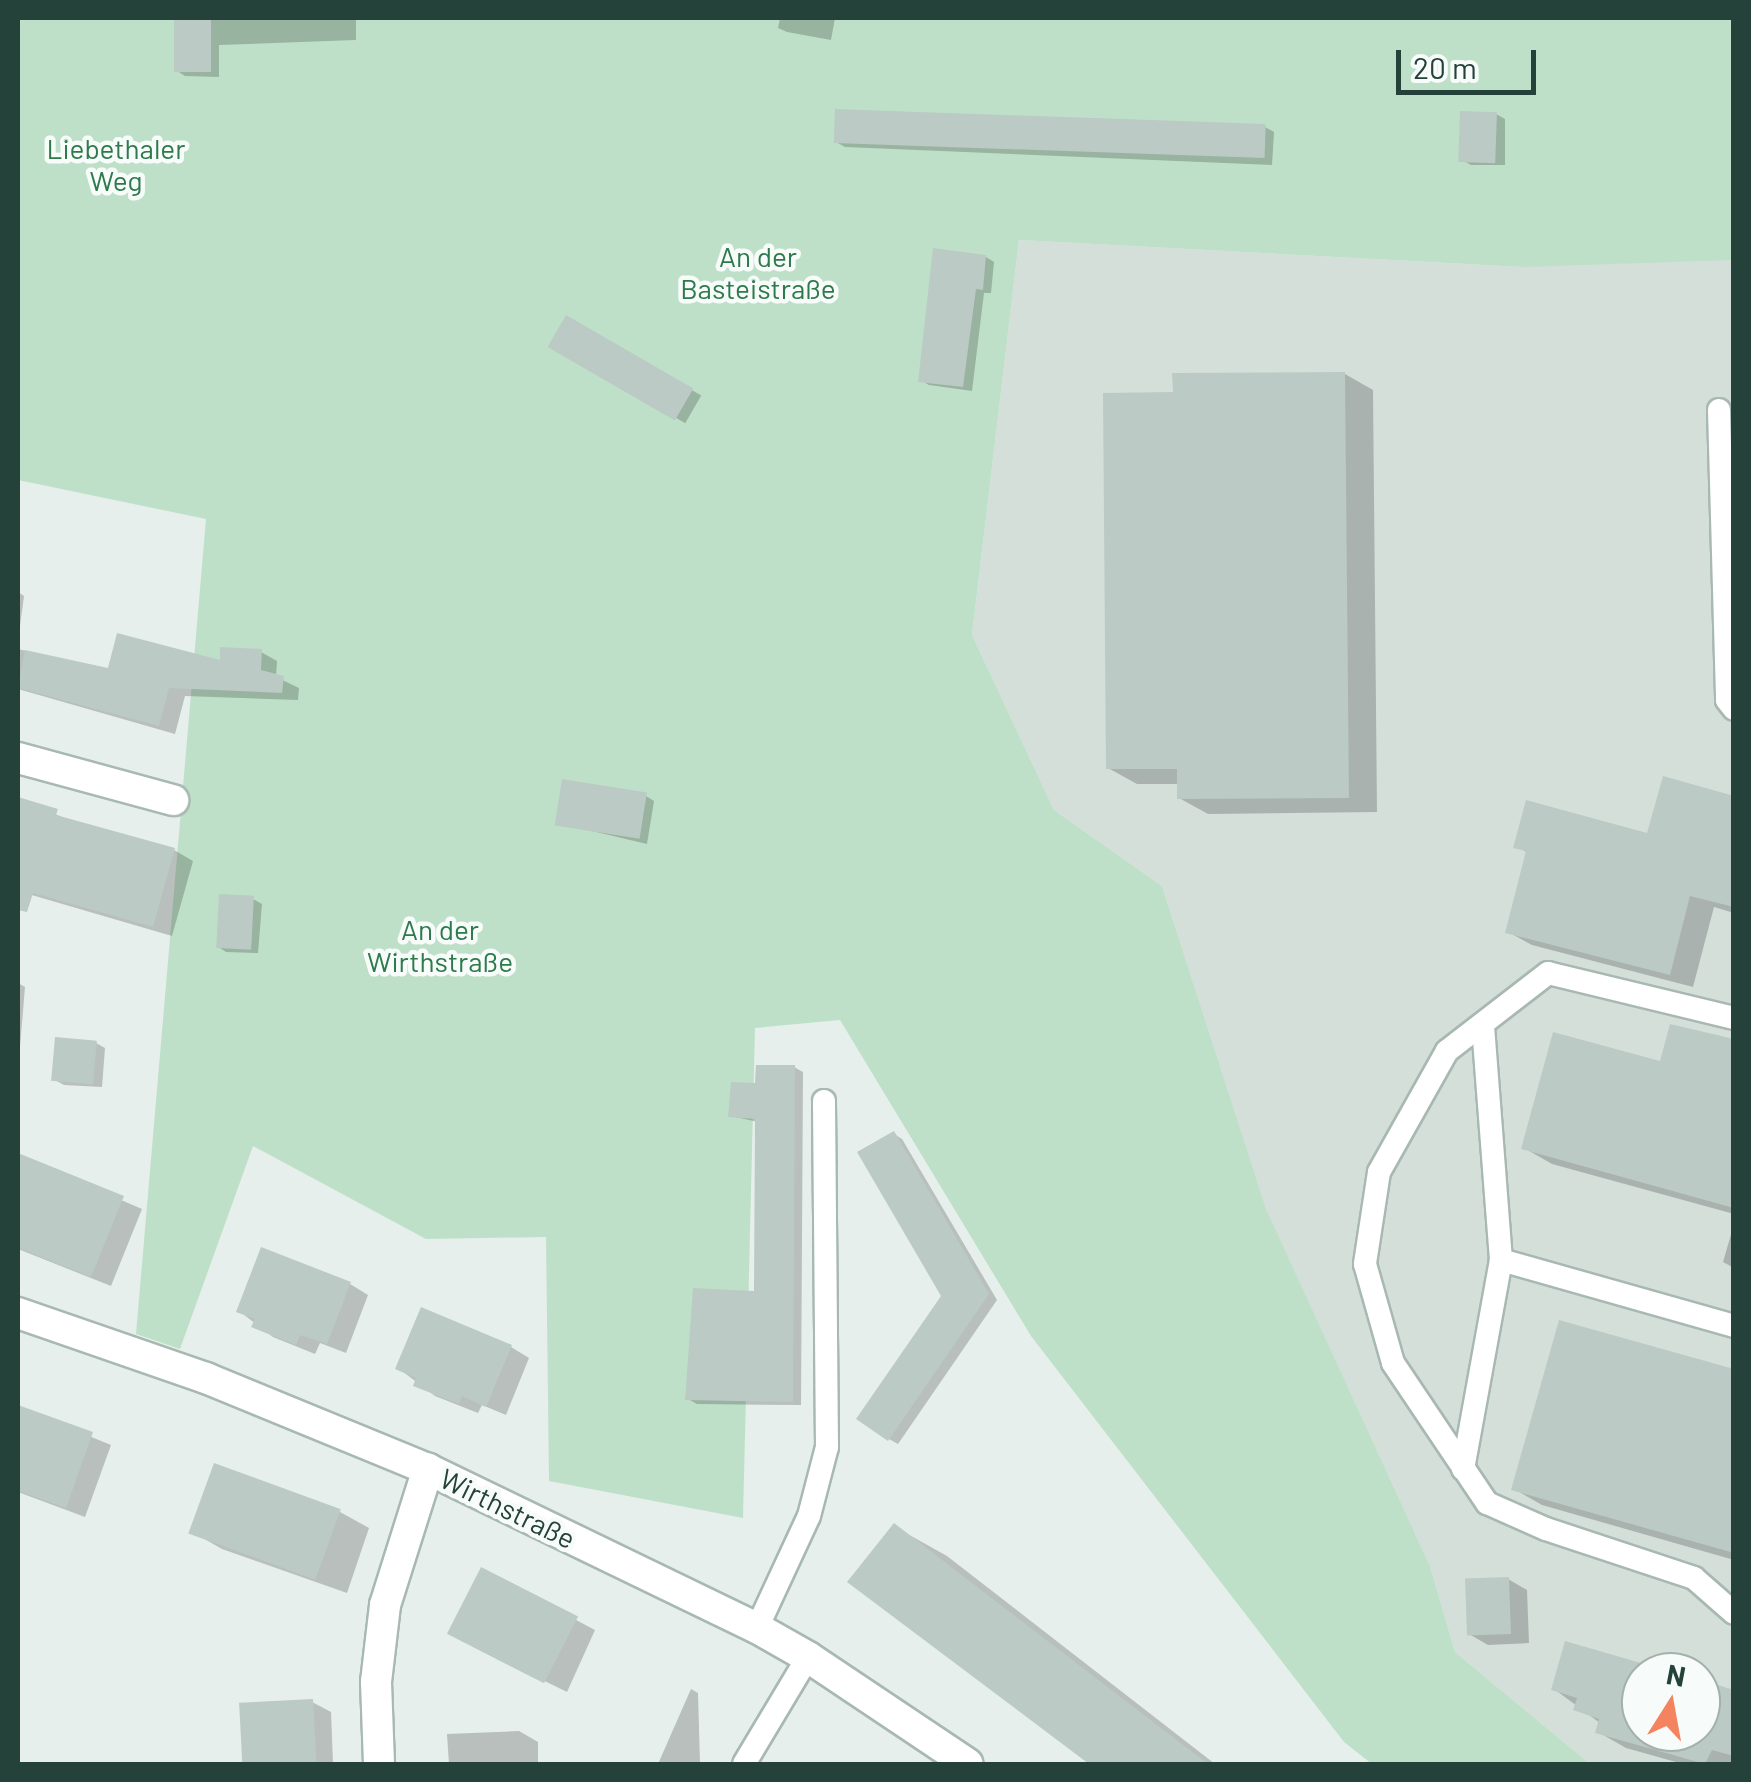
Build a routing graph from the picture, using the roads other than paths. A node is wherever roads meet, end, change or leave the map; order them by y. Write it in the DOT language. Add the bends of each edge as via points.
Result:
graph roads {
  1 [pos="1719,410"];
  2 [pos="1734,709"];
  3 [pos="18,758"];
  4 [pos="173,800"];
  5 [pos="1734,1018"];
  6 [pos="1482,1024"];
  7 [pos="824,1100"];
  8 [pos="1500,1260"];
  9 [pos="18,1313"];
  10 [pos="1734,1326"];
  11 [pos="428,1468"];
  12 [pos="1464,1469"];
  13 [pos="1734,1613"];
  14 [pos="757,1628"];
  15 [pos="808,1656"];
  16 [pos="378,1764"];
  17 [pos="744,1764"];
  18 [pos="968,1764"];
  1 -- 2 [label="lane" via="1727,700"];
  3 -- 4 [label="street"];
  5 -- 6 [label="lane" via="1548,973"];
  6 -- 8 [label="lane"];
  6 -- 12 [label="lane" via="1446,1051 1379,1172 1365,1264 1392,1362"];
  7 -- 14 [label="lane" via="827,1446 809,1516"];
  8 -- 10 [label="lane"];
  8 -- 12 [label="lane"];
  9 -- 11 [label="street, Wirthstraße" via="206,1378"];
  11 -- 14 [label="street, Wirthstraße"];
  11 -- 16 [label="street" via="384,1605 376,1682"];
  12 -- 13 [label="lane" via="1486,1503 1694,1578"];
  14 -- 15 [label="street, Wirthstraße"];
  15 -- 17 [label="lane"];
  15 -- 18 [label="street, Wirthstraße"];
}
